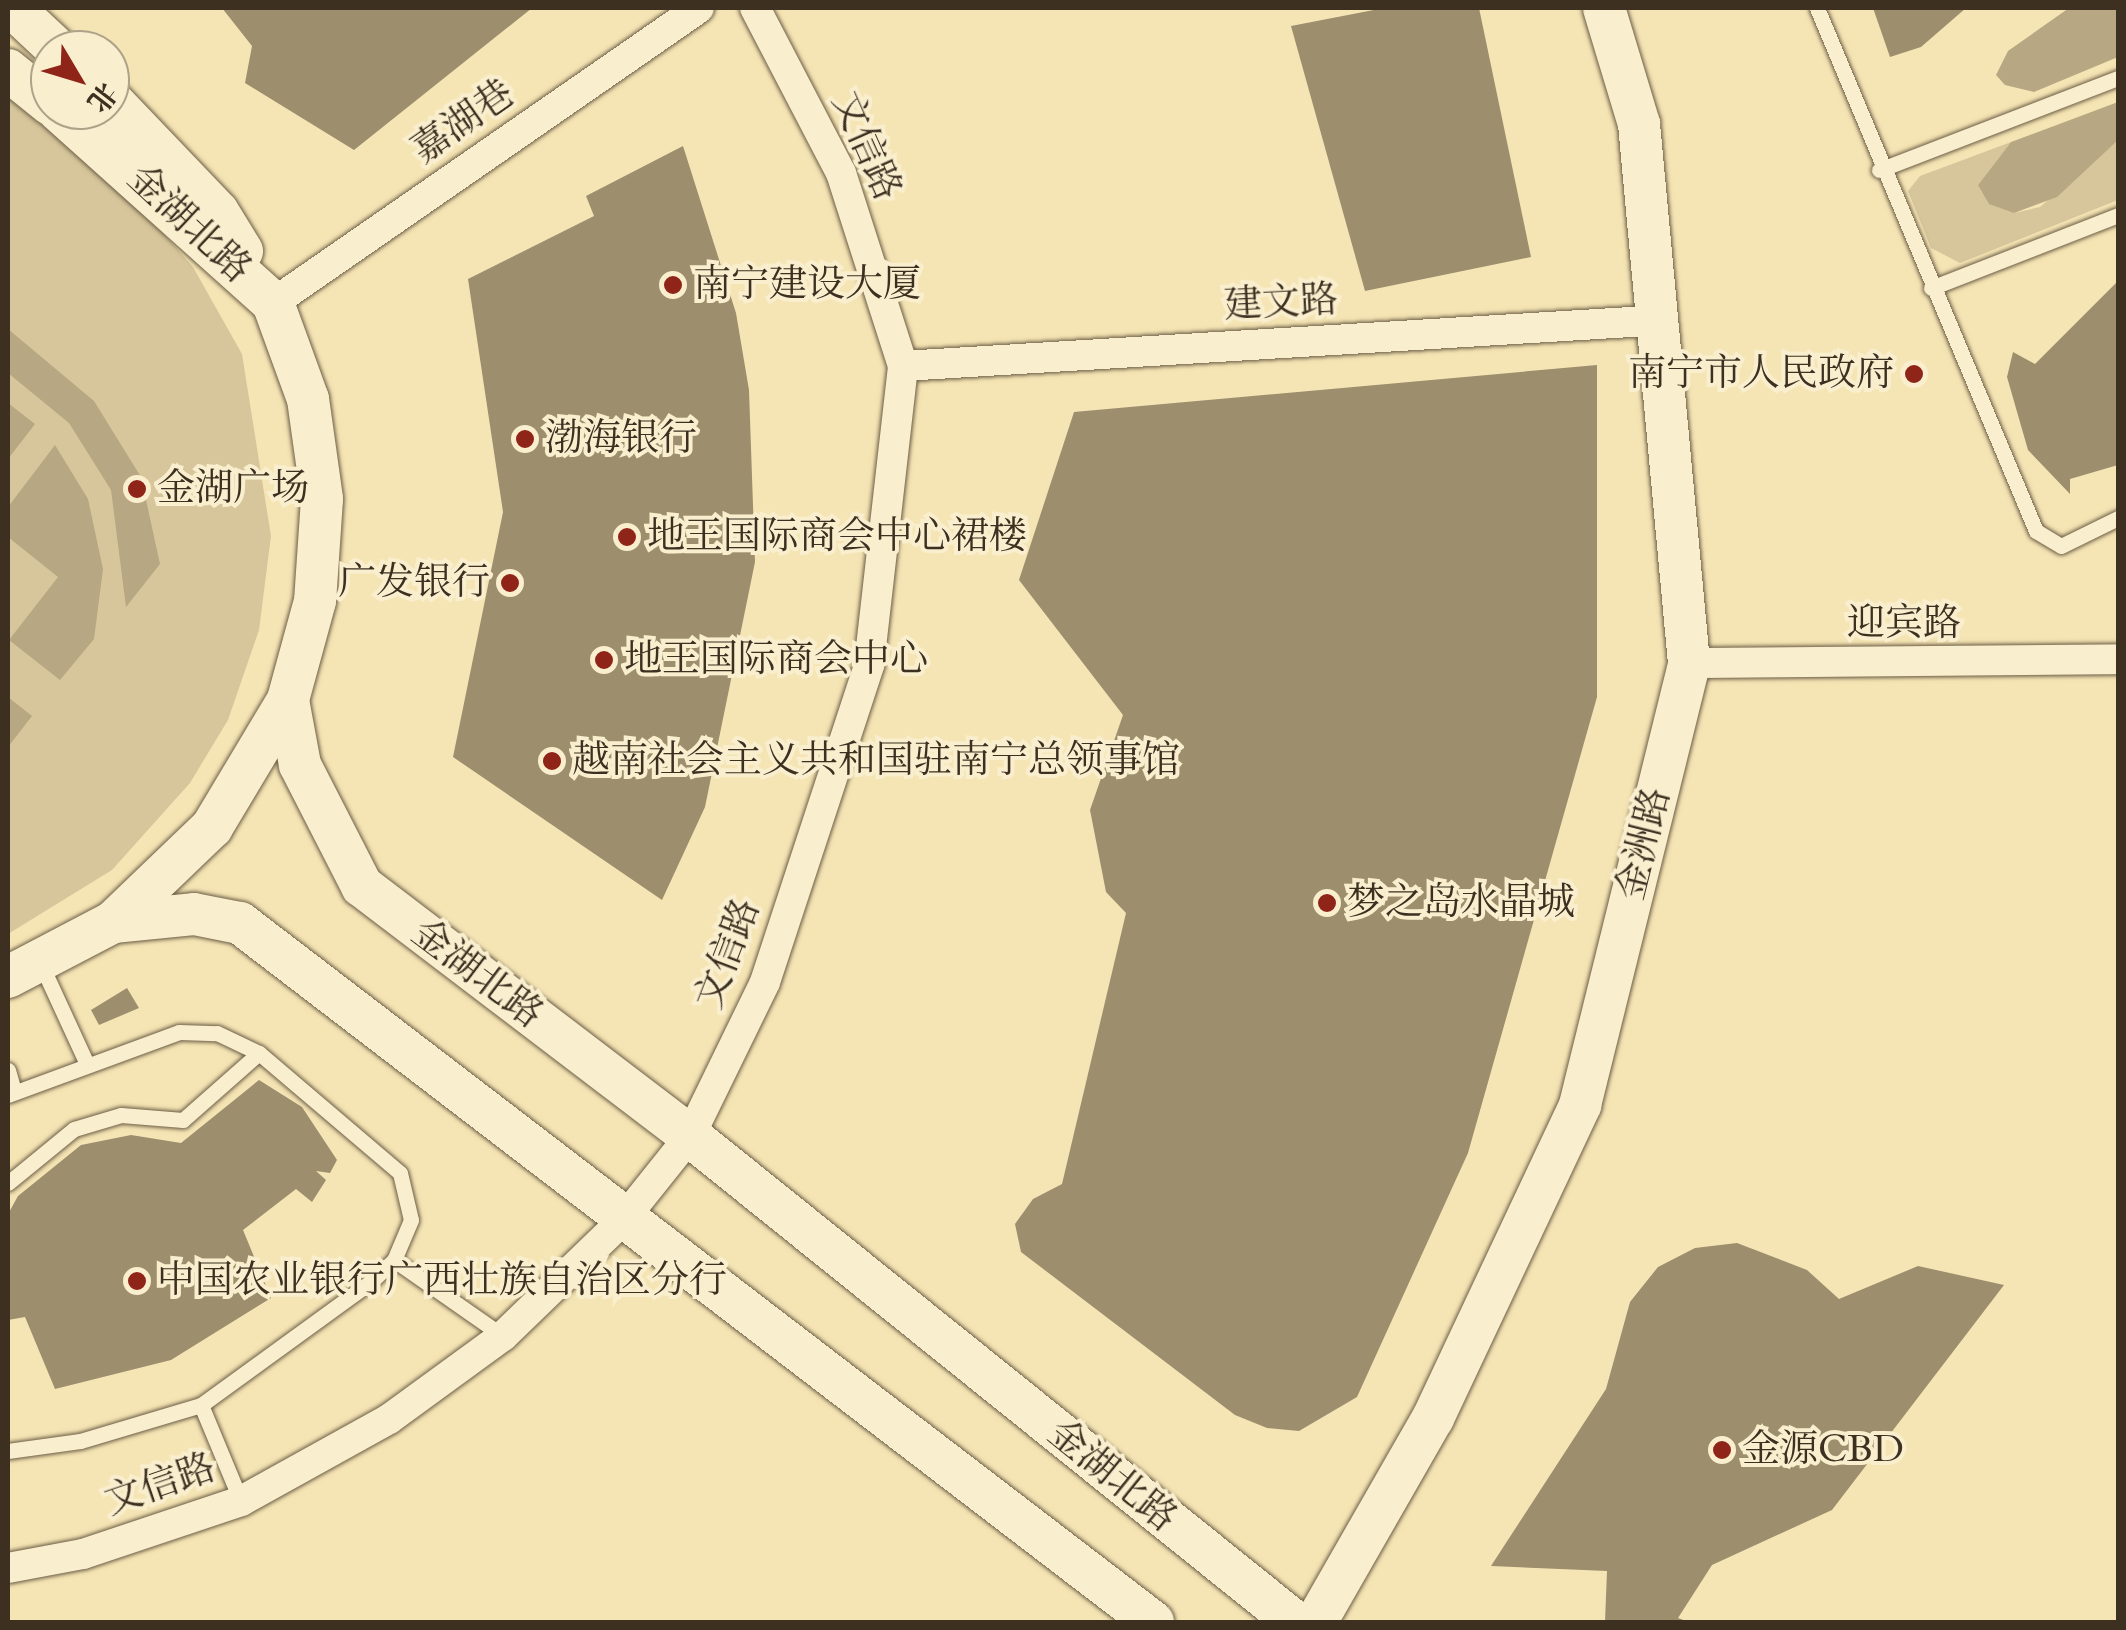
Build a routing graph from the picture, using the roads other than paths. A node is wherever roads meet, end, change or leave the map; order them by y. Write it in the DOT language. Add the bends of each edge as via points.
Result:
graph roads {
  1 [pos="13,8"];
  2 [pos="699,8"];
  3 [pos="755,8"];
  4 [pos="1604,8"];
  5 [pos="1817,8"];
  6 [pos="37,30"];
  7 [pos="8,70"];
  8 [pos="2118,78"];
  9 [pos="30,88"];
  10 [pos="130,119"];
  11 [pos="80,130"];
  12 [pos="1880,170"];
  13 [pos="2118,215"];
  14 [pos="1931,288"];
  15 [pos="273,303"];
  16 [pos="1663,320"];
  17 [pos="903,366"];
  18 [pos="2118,518"];
  19 [pos="2118,659"];
  20 [pos="1689,664"];
  21 [pos="288,700"];
  22 [pos="113,922"];
  23 [pos="24,969"];
  24 [pos="259,1053"];
  25 [pos="86,1062"];
  26 [pos="8,1070"];
  27 [pos="11,1093"];
  28 [pos="690,1136"];
  29 [pos="8,1183"];
  30 [pos="623,1220"];
  31 [pos="394,1260"];
  32 [pos="503,1336"];
  33 [pos="201,1404"];
  34 [pos="8,1451"];
  35 [pos="241,1501"];
  36 [pos="8,1568"];
  37 [pos="1154,1622"];
  38 [pos="1295,1622"];
  39 [pos="1316,1622"];
  1 -- 6 [label="main road"];
  2 -- 15 [label="street, 嘉湖巷"];
  3 -- 17 [label="street, 文信路" via="841,174"];
  4 -- 16 [label="main road, 金洲路" via="1640,124"];
  5 -- 12 [label="lane"];
  7 -- 9 [label="main road"];
  8 -- 12 [label="lane"];
  10 -- 15 [label="main road" via="218,212"];
  11 -- 15 [label="main road, 金湖北路"];
  12 -- 14 [label="lane"];
  13 -- 14 [label="lane"];
  14 -- 18 [label="lane" via="2036,530 2061,546"];
  15 -- 21 [label="main road, 金湖北路" via="308,399 322,500 315,602"];
  16 -- 17 [label="street, 建文路"];
  16 -- 20 [label="main road, 金洲路"];
  17 -- 28 [label="street, 文信路" via="869,665 765,982"];
  19 -- 20 [label="street, 迎宾路"];
  20 -- 39 [label="main road, 金洲路" via="1580,1104 1432,1418"];
  21 -- 22 [label="main road" via="212,827"];
  21 -- 28 [label="main road, 金湖北路" via="300,765 362,886"];
  22 -- 23 [label="main road"];
  22 -- 30 [label="main road" via="194,914 240,923"];
  23 -- 25 [label="lane"];
  24 -- 25 [label="lane" via="217,1033 179,1032"];
  24 -- 29 [label="lane" via="182,1120 121,1115 74,1129"];
  24 -- 31 [label="lane" via="400,1173 411,1220"];
  25 -- 27 [label="lane"];
  26 -- 27 [label="lane"];
  28 -- 30 [label="street, 文信路"];
  28 -- 38 [label="main road, 金湖北路"];
  30 -- 32 [label="street, 文信路"];
  30 -- 37 [label="main road"];
  31 -- 32 [label="lane"];
  31 -- 33 [label="lane" via="296,1343"];
  32 -- 35 [label="street, 文信路" via="389,1420"];
  33 -- 34 [label="lane" via="80,1441"];
  33 -- 35 [label="lane"];
  35 -- 36 [label="street, 文信路" via="82,1554"];
}
